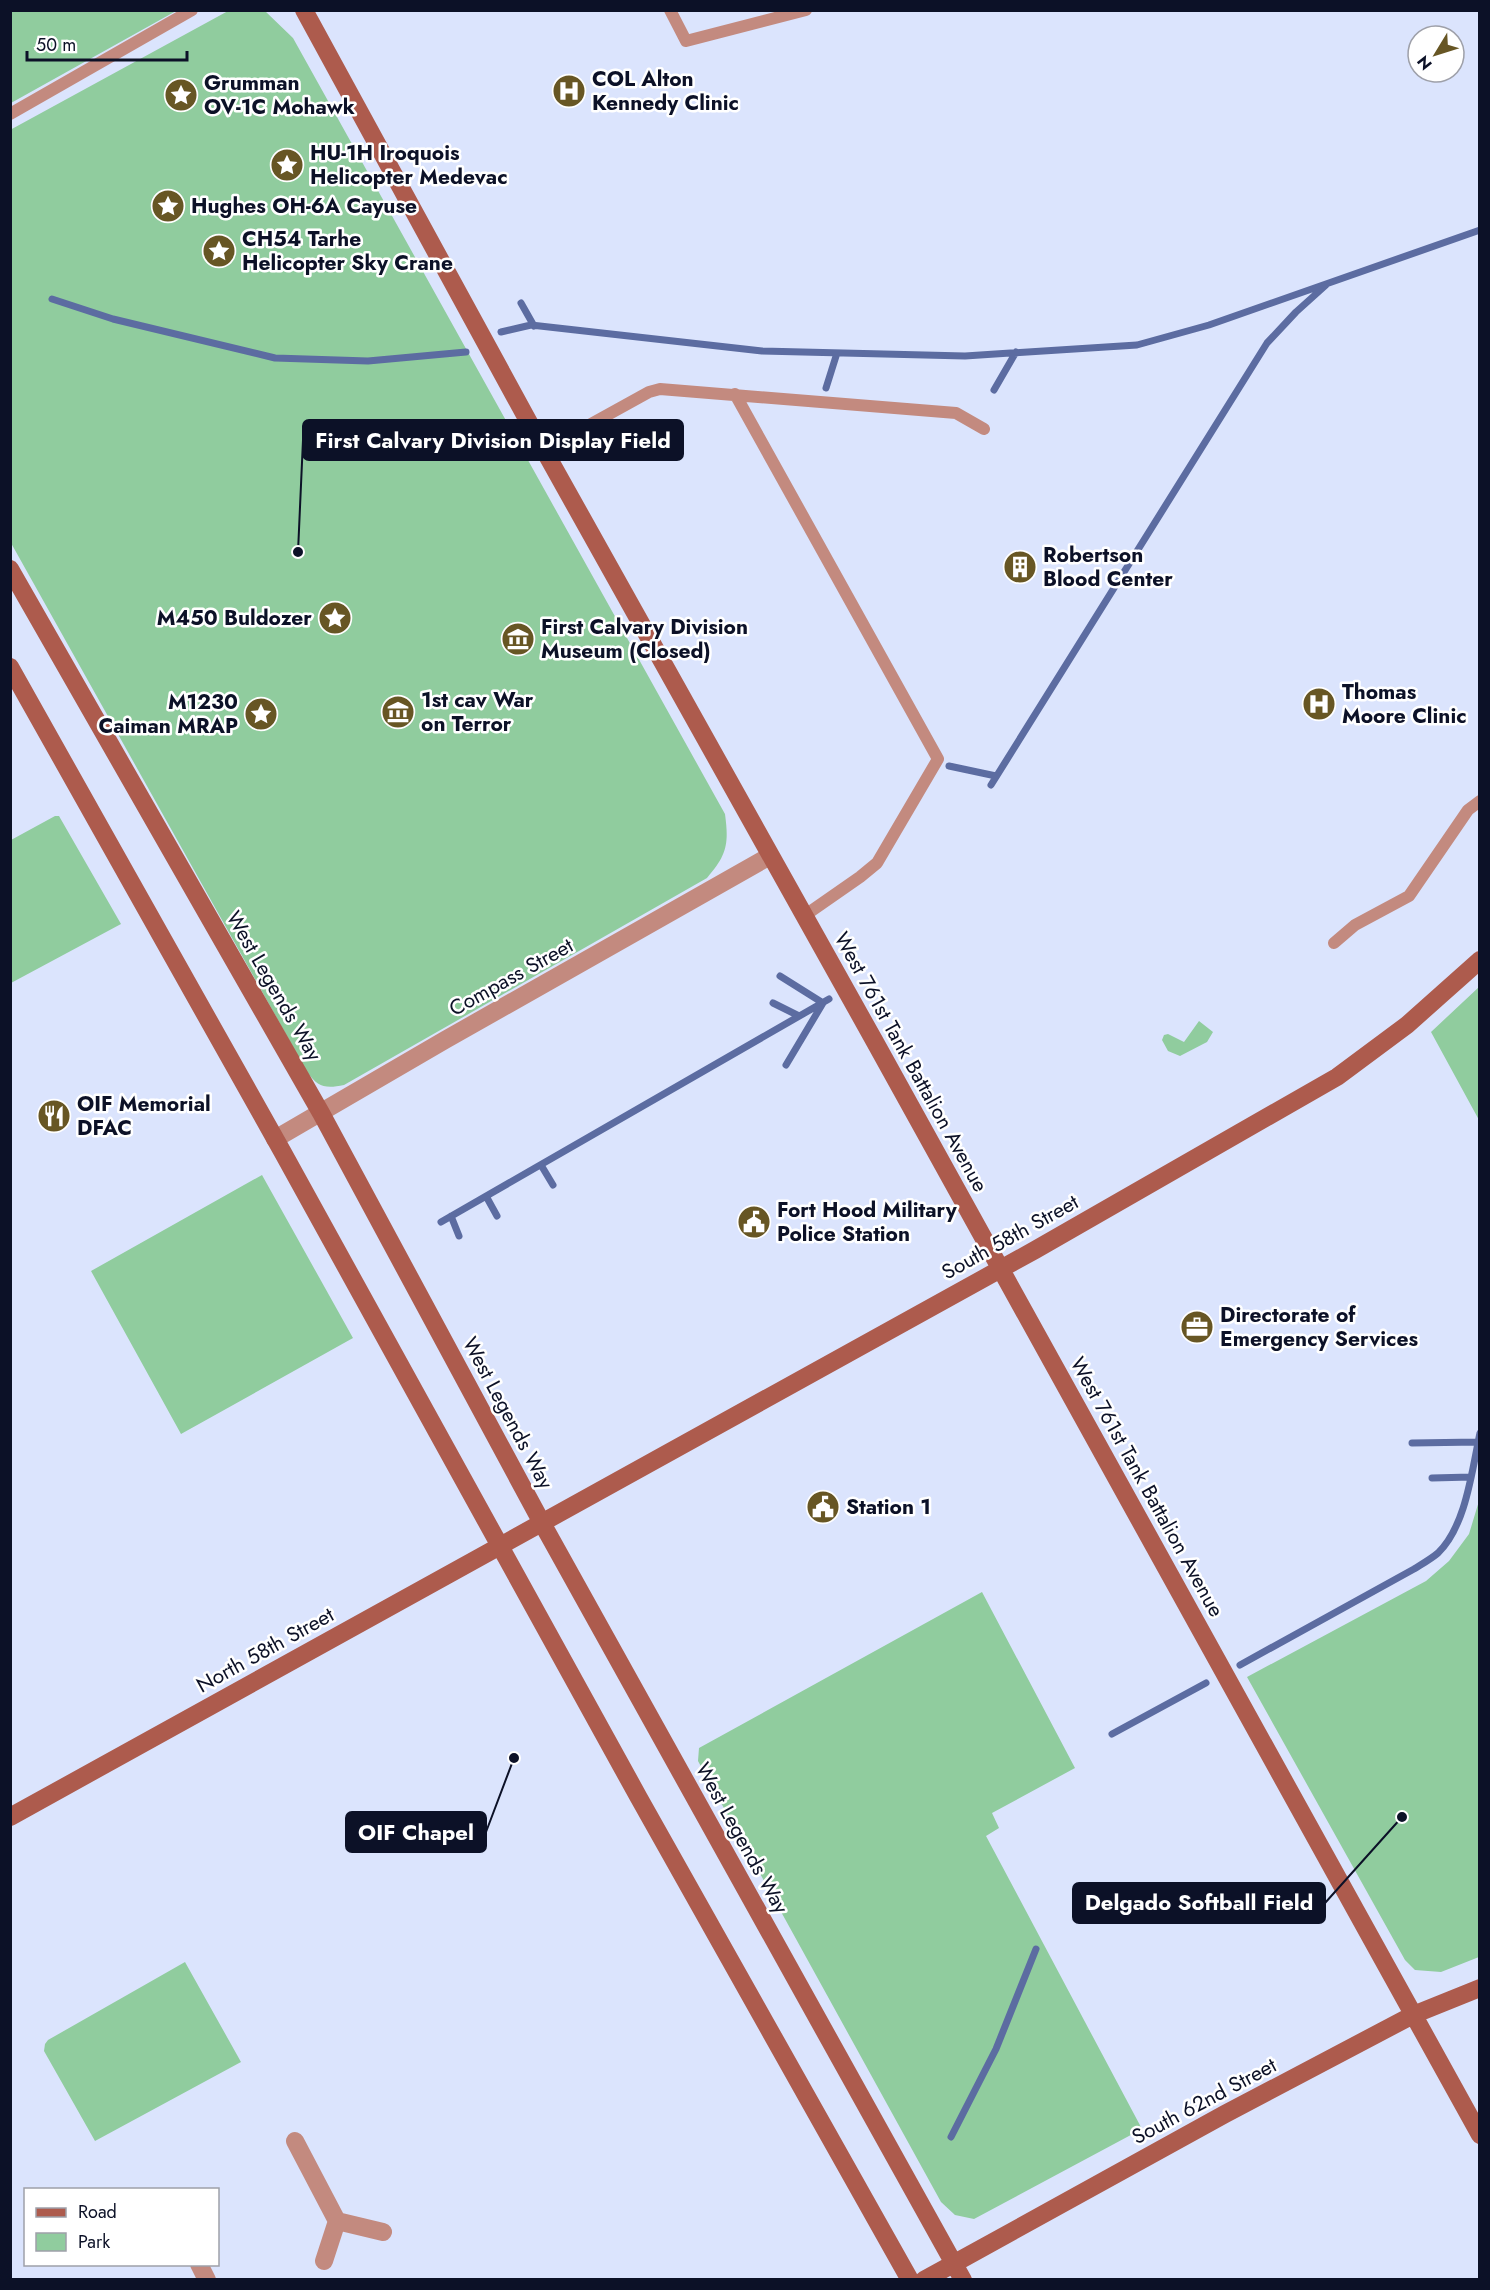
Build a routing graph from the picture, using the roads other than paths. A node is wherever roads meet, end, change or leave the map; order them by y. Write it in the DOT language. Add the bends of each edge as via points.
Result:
graph roads {
  1 [pos="192,10"];
  2 [pos="304,10"];
  3 [pos="670,10"];
  4 [pos="806,10"];
  5 [pos="10,114"];
  6 [pos="735,394"];
  7 [pos="984,429"];
  8 [pos="544,450"];
  9 [pos="10,569"];
  10 [pos="10,667"];
  11 [pos="1479,801"];
  12 [pos="770,856"];
  13 [pos="804,916"];
  14 [pos="1334,943"];
  15 [pos="1479,960"];
  16 [pos="321,1113"];
  17 [pos="275,1139"];
  18 [pos="1000,1268"];
  19 [pos="542,1523"];
  20 [pos="499,1547"];
  21 [pos="10,1817"];
  22 [pos="1479,1988"];
  23 [pos="1413,2015"];
  24 [pos="1479,2135"];
  25 [pos="295,2141"];
  26 [pos="337,2221"];
  27 [pos="383,2232"];
  28 [pos="324,2261"];
  29 [pos="954,2263"];
  30 [pos="200,2266"];
  31 [pos="207,2280"];
  32 [pos="910,2280"];
  33 [pos="924,2280"];
  34 [pos="963,2280"];
  1 -- 5 [label="lane"];
  2 -- 8 [label="street, West 761st Tank Battalion Avenue"];
  3 -- 4 [label="lane" via="686,41"];
  6 -- 7 [label="lane" via="956,413"];
  6 -- 8 [label="lane" via="660,389 649,392"];
  6 -- 13 [label="lane" via="938,759 878,863"];
  8 -- 12 [label="street, West 761st Tank Battalion Avenue"];
  9 -- 16 [label="street, West Legends Way"];
  10 -- 17 [label="street"];
  11 -- 14 [label="lane" via="1468,810 1409,896 1355,926"];
  12 -- 13 [label="street, West 761st Tank Battalion Avenue"];
  12 -- 16 [label="street, Compass Street"];
  13 -- 18 [label="street, West 761st Tank Battalion Avenue"];
  15 -- 18 [label="street, South 58th Street" via="1407,1025 1337,1077"];
  16 -- 17 [label="street, Compass Street"];
  16 -- 19 [label="street, West Legends Way"];
  17 -- 20 [label="street"];
  18 -- 19 [label="street, South 58th Street"];
  18 -- 23 [label="street, West 761st Tank Battalion Avenue"];
  19 -- 20 [label="street, North 58th Street"];
  19 -- 29 [label="street, West Legends Way"];
  20 -- 21 [label="street, North 58th Street"];
  20 -- 32 [label="street"];
  22 -- 23 [label="street, South 62nd Street"];
  23 -- 24 [label="street, West 761st Tank Battalion Avenue"];
  23 -- 29 [label="street, South 62nd Street"];
  25 -- 26 [label="street"];
  26 -- 27 [label="street"];
  26 -- 28 [label="street"];
  29 -- 33 [label="street, South 62nd Street"];
  29 -- 34 [label="street, West Legends Way"];
  30 -- 31 [label="street"];
}
